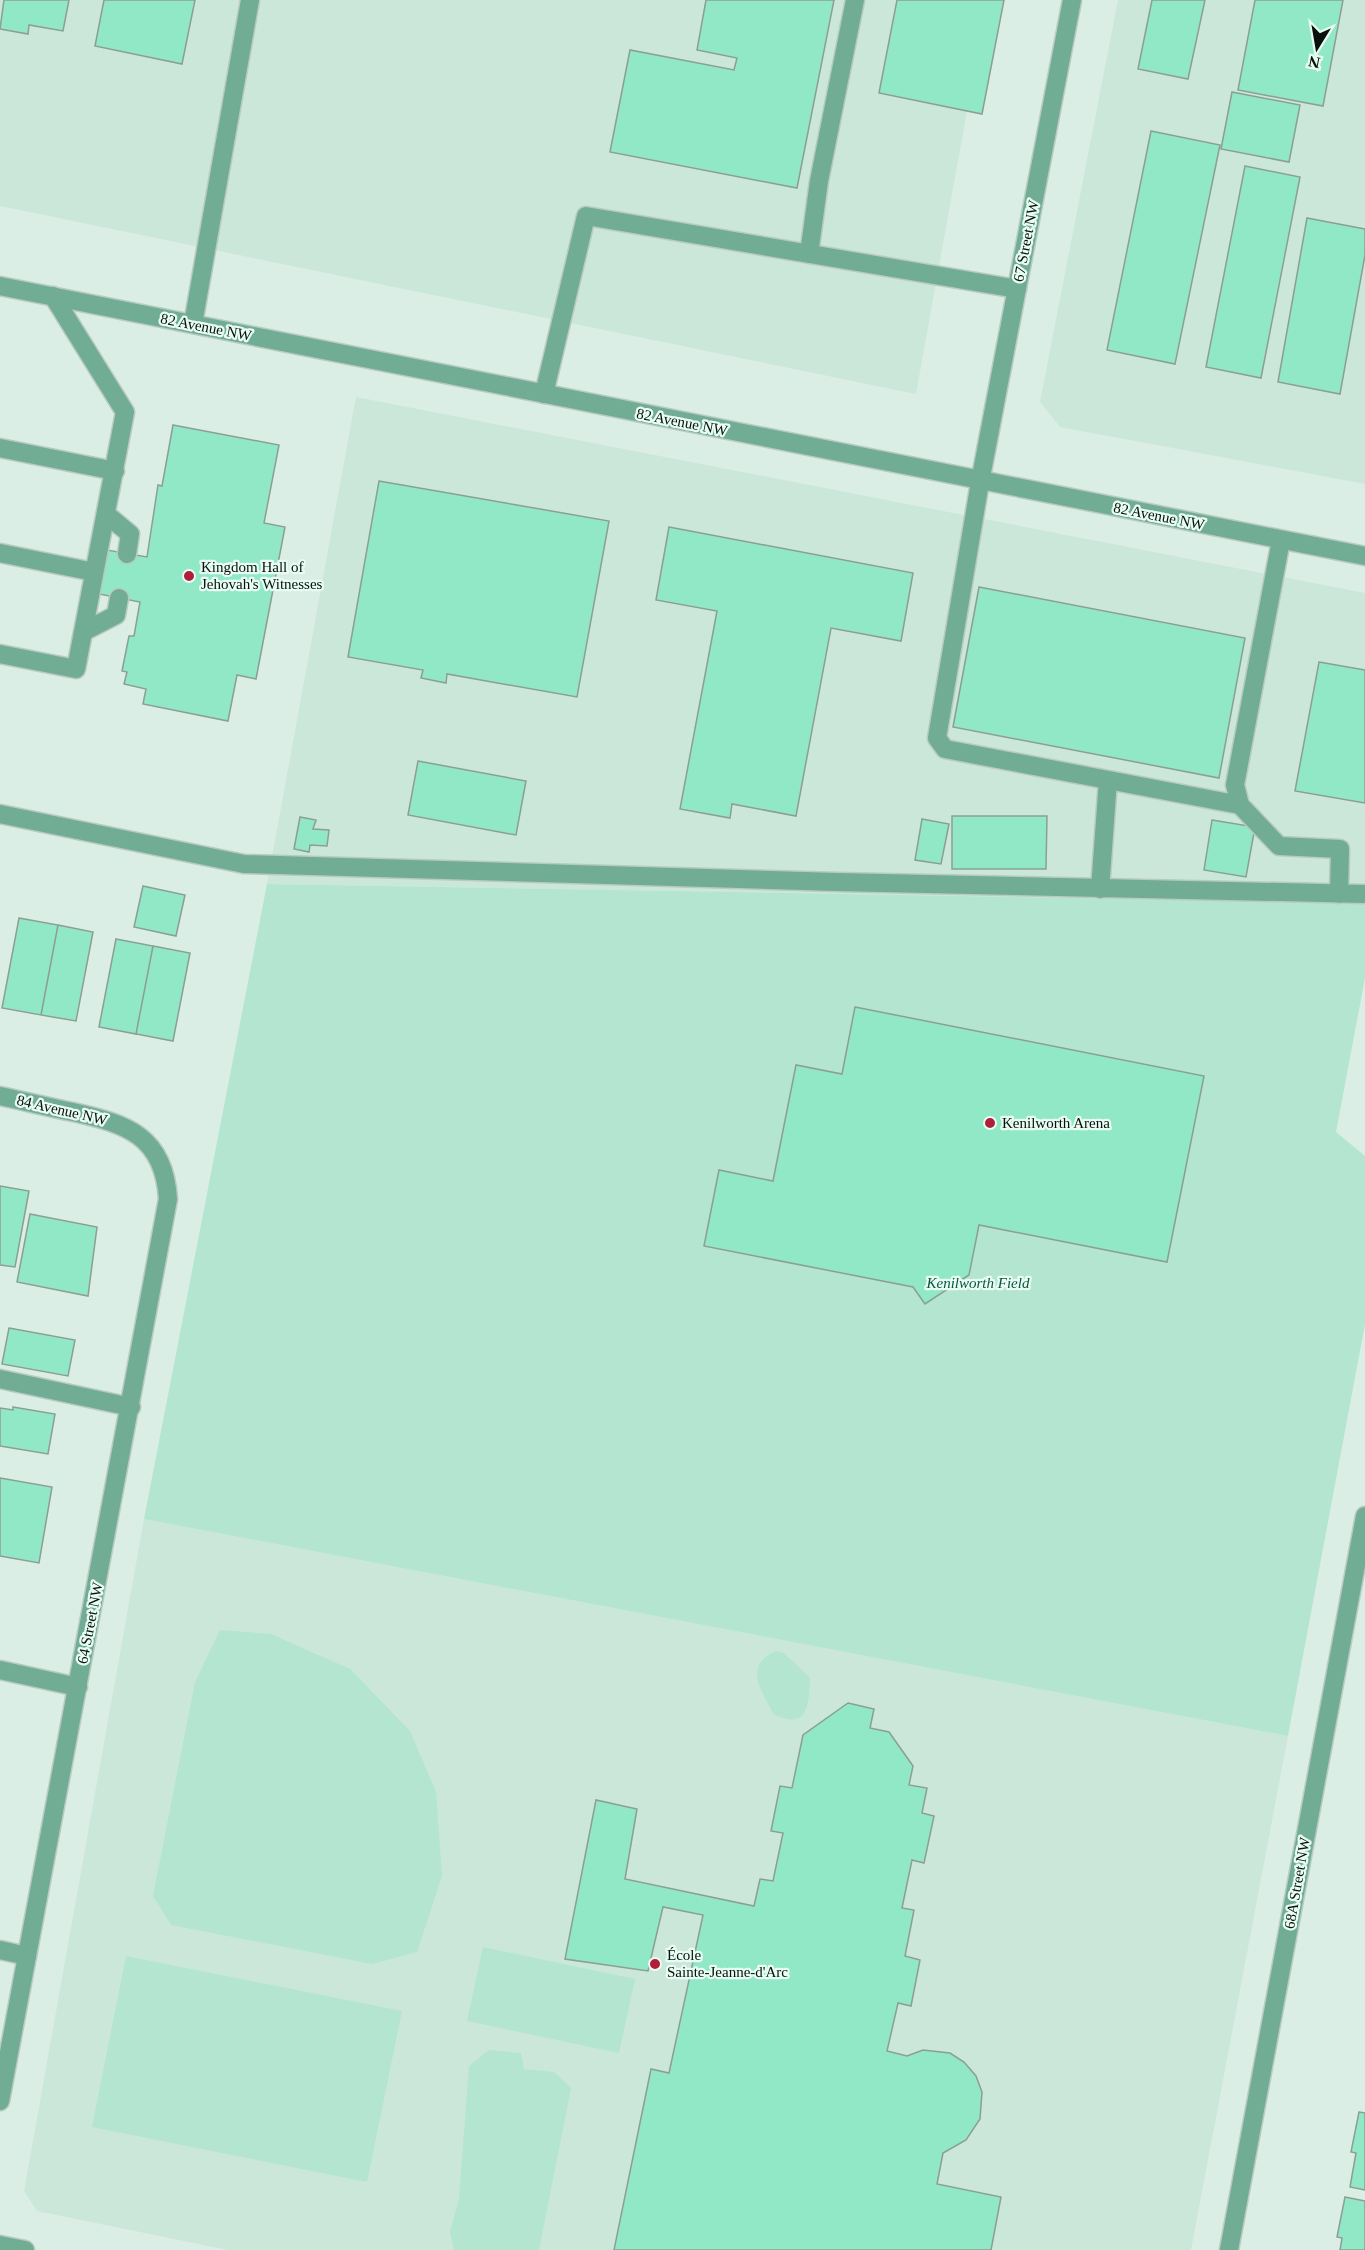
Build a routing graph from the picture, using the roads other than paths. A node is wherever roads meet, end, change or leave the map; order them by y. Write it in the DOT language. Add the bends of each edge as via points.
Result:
graph roads {
  1 [pos="250,0"];
  2 [pos="855,0"];
  3 [pos="1072,0"];
  4 [pos="808,254"];
  5 [pos="0,286"];
  6 [pos="1017,289"];
  7 [pos="53,297"];
  8 [pos="193,324"];
  9 [pos="544,394"];
  10 [pos="0,448"];
  11 [pos="115,471"];
  12 [pos="980,482"];
  13 [pos="106,514"];
  14 [pos="1281,540"];
  15 [pos="0,553"];
  16 [pos="127,554"];
  17 [pos="1365,556"];
  18 [pos="94,572"];
  19 [pos="119,598"];
  20 [pos="83,632"];
  21 [pos="0,654"];
  22 [pos="1108,780"];
  23 [pos="1240,805"];
  24 [pos="0,814"];
  25 [pos="1100,889"];
  26 [pos="1339,894"];
  27 [pos="1365,894"];
  28 [pos="0,1096"];
  29 [pos="151,1147"];
  30 [pos="0,1379"];
  31 [pos="131,1407"];
  32 [pos="1365,1516"];
  33 [pos="0,1670"];
  34 [pos="78,1687"];
  35 [pos="0,1950"];
  36 [pos="27,1956"];
  37 [pos="0,2101"];
  38 [pos="0,2245"];
  39 [pos="25,2250"];
  40 [pos="1229,2250"];
  1 -- 8 [label="street"];
  2 -- 4 [label="street"];
  3 -- 6 [label="street, 67 Street NW"];
  4 -- 6 [label="street"];
  4 -- 9 [label="street" via="586,216"];
  5 -- 7 [label="street, 82 Avenue NW"];
  6 -- 12 [label="street, 67 Street NW"];
  7 -- 8 [label="street, 82 Avenue NW"];
  7 -- 11 [label="street" via="125,412"];
  8 -- 9 [label="street, 82 Avenue NW"];
  9 -- 12 [label="street, 82 Avenue NW"];
  10 -- 11 [label="street"];
  11 -- 13 [label="street"];
  12 -- 14 [label="street, 82 Avenue NW"];
  12 -- 22 [label="street, 67 Street NW" via="937,738 945,749"];
  13 -- 16 [label="street" via="130,534"];
  13 -- 18 [label="street"];
  14 -- 17 [label="street, 82 Avenue NW"];
  14 -- 23 [label="street" via="1235,785"];
  15 -- 18 [label="street"];
  18 -- 20 [label="street"];
  19 -- 20 [label="street" via="116,615"];
  20 -- 21 [label="street" via="76,669"];
  22 -- 23 [label="street, 67 Street NW"];
  22 -- 25 [label="street"];
  23 -- 26 [label="street" via="1279,846 1340,849"];
  24 -- 25 [label="street" via="244,864"];
  25 -- 26 [label="street"];
  26 -- 27 [label="street"];
  28 -- 29 [label="street, 84 Avenue NW" via="118,1122"];
  29 -- 31 [label="street, 64 Street NW" via="161,1163 168,1199"];
  30 -- 31 [label="street"];
  31 -- 34 [label="street, 64 Street NW"];
  32 -- 40 [label="street, 68A Street NW"];
  33 -- 34 [label="street"];
  34 -- 36 [label="street, 64 Street NW"];
  35 -- 36 [label="street"];
  36 -- 37 [label="street, 64 Street NW"];
  38 -- 39 [label="street"];
}
